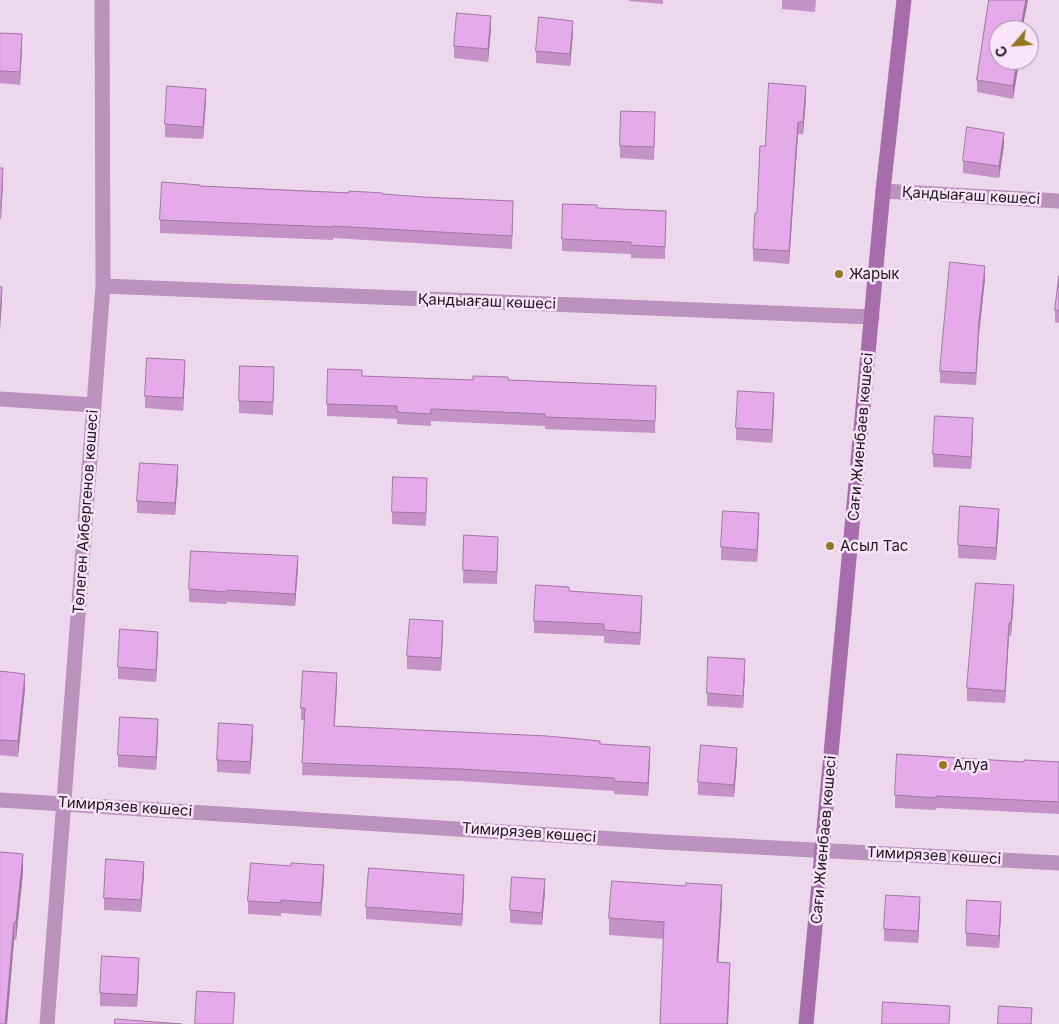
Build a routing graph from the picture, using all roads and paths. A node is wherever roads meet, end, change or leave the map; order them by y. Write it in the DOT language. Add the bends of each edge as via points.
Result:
graph roads {
  1 [pos="102,0"];
  2 [pos="904,0"];
  3 [pos="883,191"];
  4 [pos="1059,201"];
  5 [pos="103,286"];
  6 [pos="872,317"];
  7 [pos="0,399"];
  8 [pos="94,404"];
  9 [pos="0,800"];
  10 [pos="64,803"];
  11 [pos="823,851"];
  12 [pos="1059,863"];
  13 [pos="47,1024"];
  14 [pos="806,1024"];
  1 -- 5 [label="street, Төлеген Айбергенов көшесі"];
  2 -- 3 [label="main road, Сағи Жиенбаев көшесі"];
  3 -- 4 [label="street, Қандыағаш көшесі"];
  3 -- 6 [label="main road, Сағи Жиенбаев көшесі"];
  5 -- 6 [label="street, Қандыағаш көшесі"];
  5 -- 8 [label="street, Төлеген Айбергенов көшесі"];
  6 -- 11 [label="main road, Сағи Жиенбаев көшесі"];
  7 -- 8 [label="street"];
  8 -- 10 [label="street, Төлеген Айбергенов көшесі"];
  9 -- 10 [label="street, Тимирязев көшесі"];
  10 -- 11 [label="street, Тимирязев көшесі"];
  10 -- 13 [label="street, Төлеген Айбергенов көшесі"];
  11 -- 12 [label="street, Тимирязев көшесі"];
  11 -- 14 [label="main road, Сағи Жиенбаев көшесі"];
}
